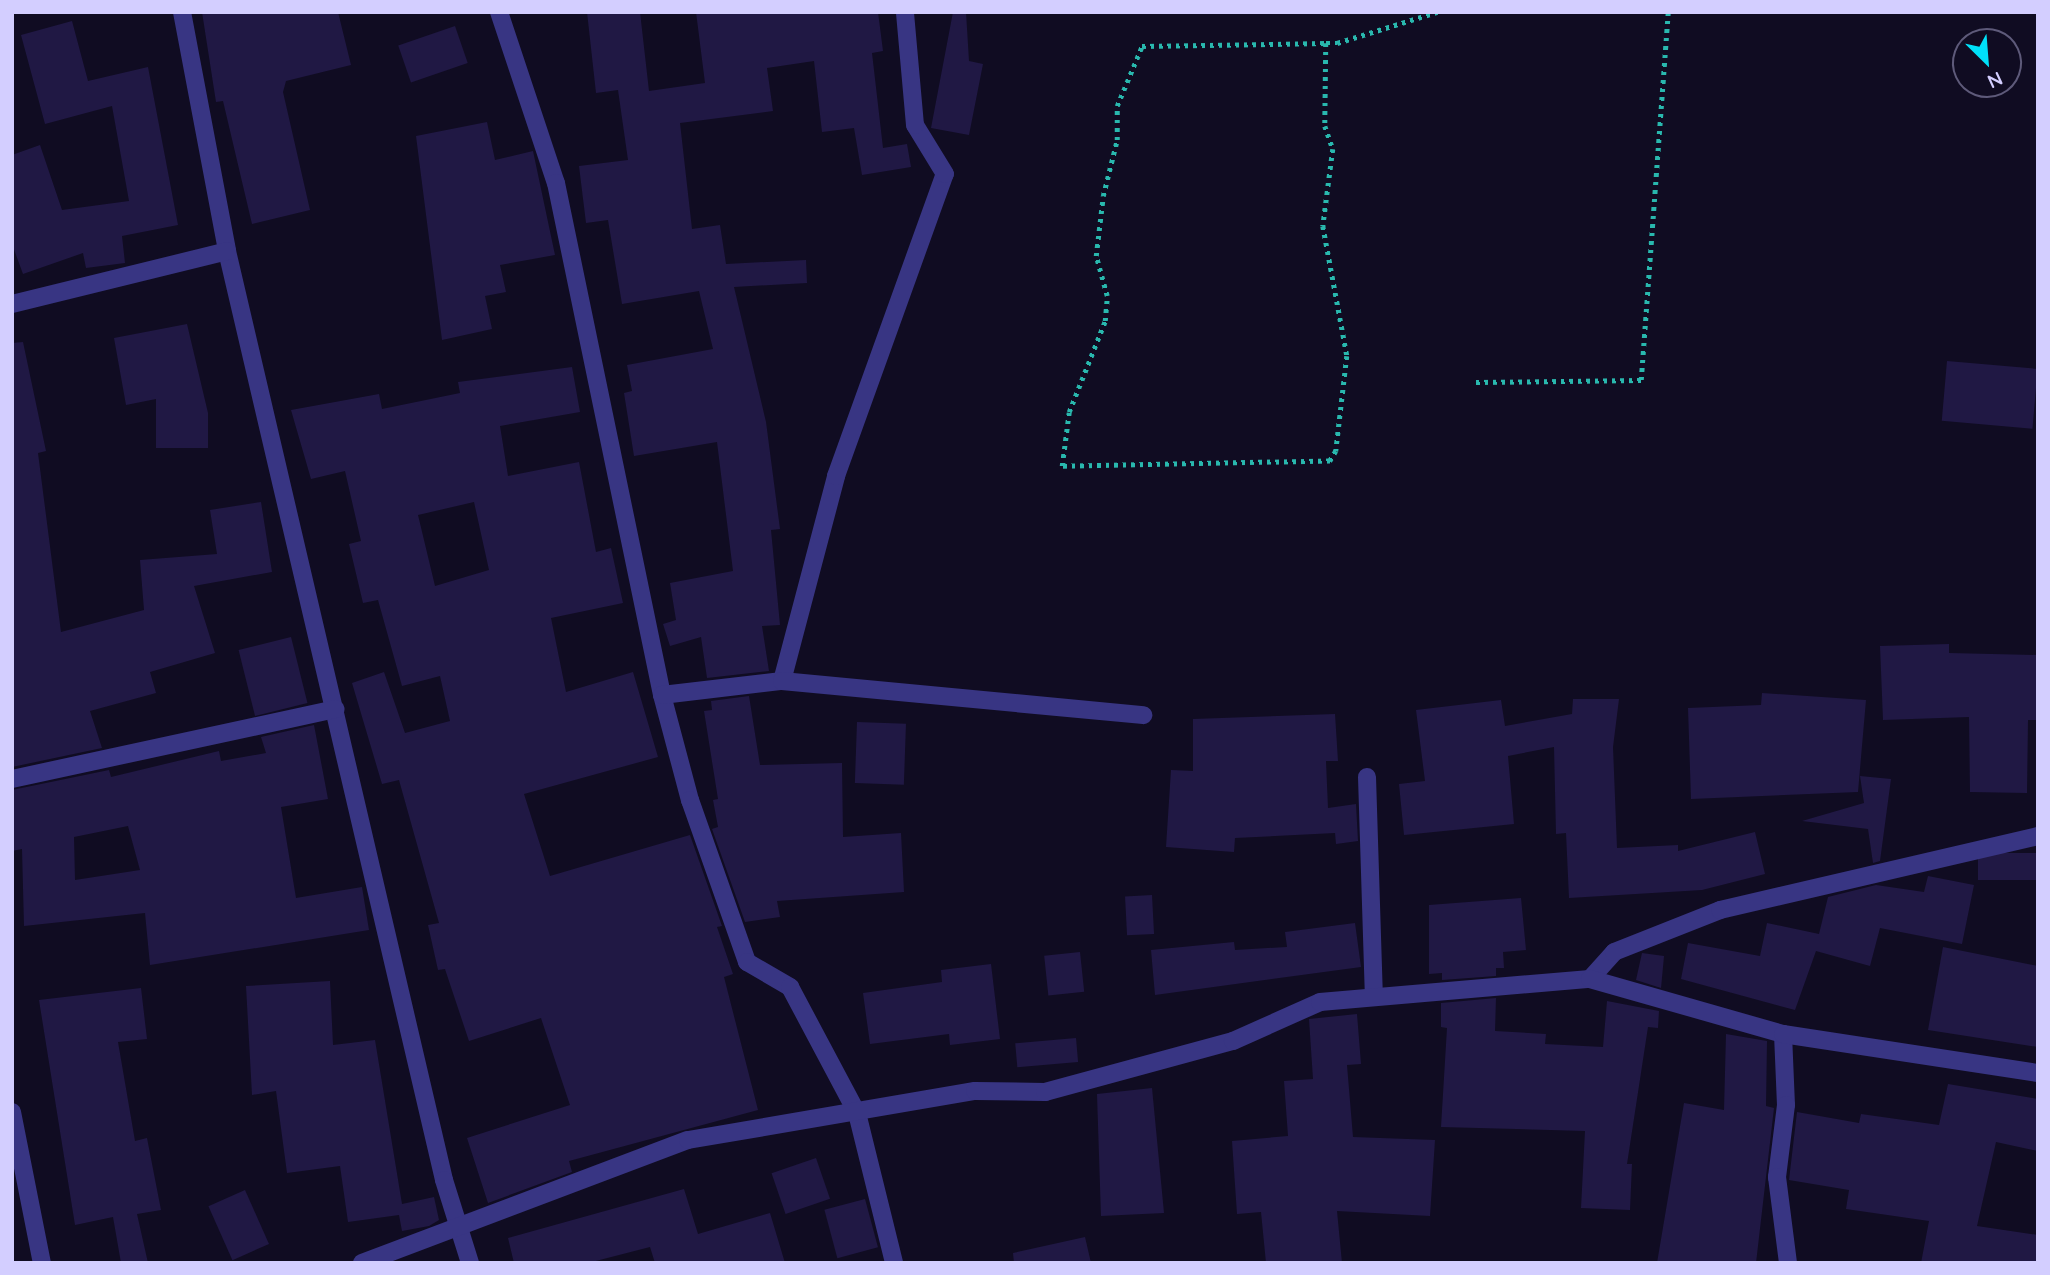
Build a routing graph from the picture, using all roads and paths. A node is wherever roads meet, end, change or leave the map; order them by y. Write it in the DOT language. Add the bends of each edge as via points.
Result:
graph roads {
  1 [pos="182,12"];
  2 [pos="499,12"];
  3 [pos="905,12"];
  4 [pos="1437,12"];
  5 [pos="1668,12"];
  6 [pos="1326,43"];
  7 [pos="227,251"];
  8 [pos="12,304"];
  9 [pos="1476,382"];
  10 [pos="782,681"];
  11 [pos="662,695"];
  12 [pos="336,709"];
  13 [pos="1143,715"];
  14 [pos="1367,777"];
  15 [pos="12,779"];
  16 [pos="2038,836"];
  17 [pos="1590,979"];
  18 [pos="1374,997"];
  19 [pos="1783,1034"];
  20 [pos="2038,1073"];
  21 [pos="12,1112"];
  22 [pos="857,1113"];
  23 [pos="460,1228"];
  24 [pos="41,1263"];
  25 [pos="362,1263"];
  26 [pos="470,1263"];
  27 [pos="894,1263"];
  28 [pos="1788,1263"];
  1 -- 7 [label="street"];
  2 -- 11 [label="street" via="556,183"];
  3 -- 10 [label="street" via="915,125 945,174 836,476"];
  4 -- 6 [label="path"];
  5 -- 9 [label="path" via="1641,380"];
  6 -- 6 [label="path" via="1142,46 1117,106 1117,140 1103,196 1096,256 1107,296 1105,321 1069,412 1062,466 1330,461 1336,451 1347,356 1323,226 1332,149 1325,127"];
  7 -- 8 [label="street"];
  7 -- 12 [label="street"];
  10 -- 11 [label="street"];
  10 -- 13 [label="street"];
  11 -- 22 [label="street" via="747,962 790,987"];
  12 -- 15 [label="street"];
  12 -- 23 [label="street" via="444,1180"];
  14 -- 18 [label="street"];
  16 -- 17 [label="street" via="1720,910 1614,952"];
  17 -- 18 [label="street"];
  17 -- 19 [label="street"];
  18 -- 22 [label="street" via="1320,1002 1233,1041 1045,1092 975,1091"];
  19 -- 20 [label="street"];
  19 -- 28 [label="street" via="1786,1105 1777,1177"];
  21 -- 24 [label="street"];
  22 -- 23 [label="street" via="688,1140"];
  22 -- 27 [label="street"];
  23 -- 25 [label="street" via="387,1248"];
  23 -- 26 [label="street"];
}
